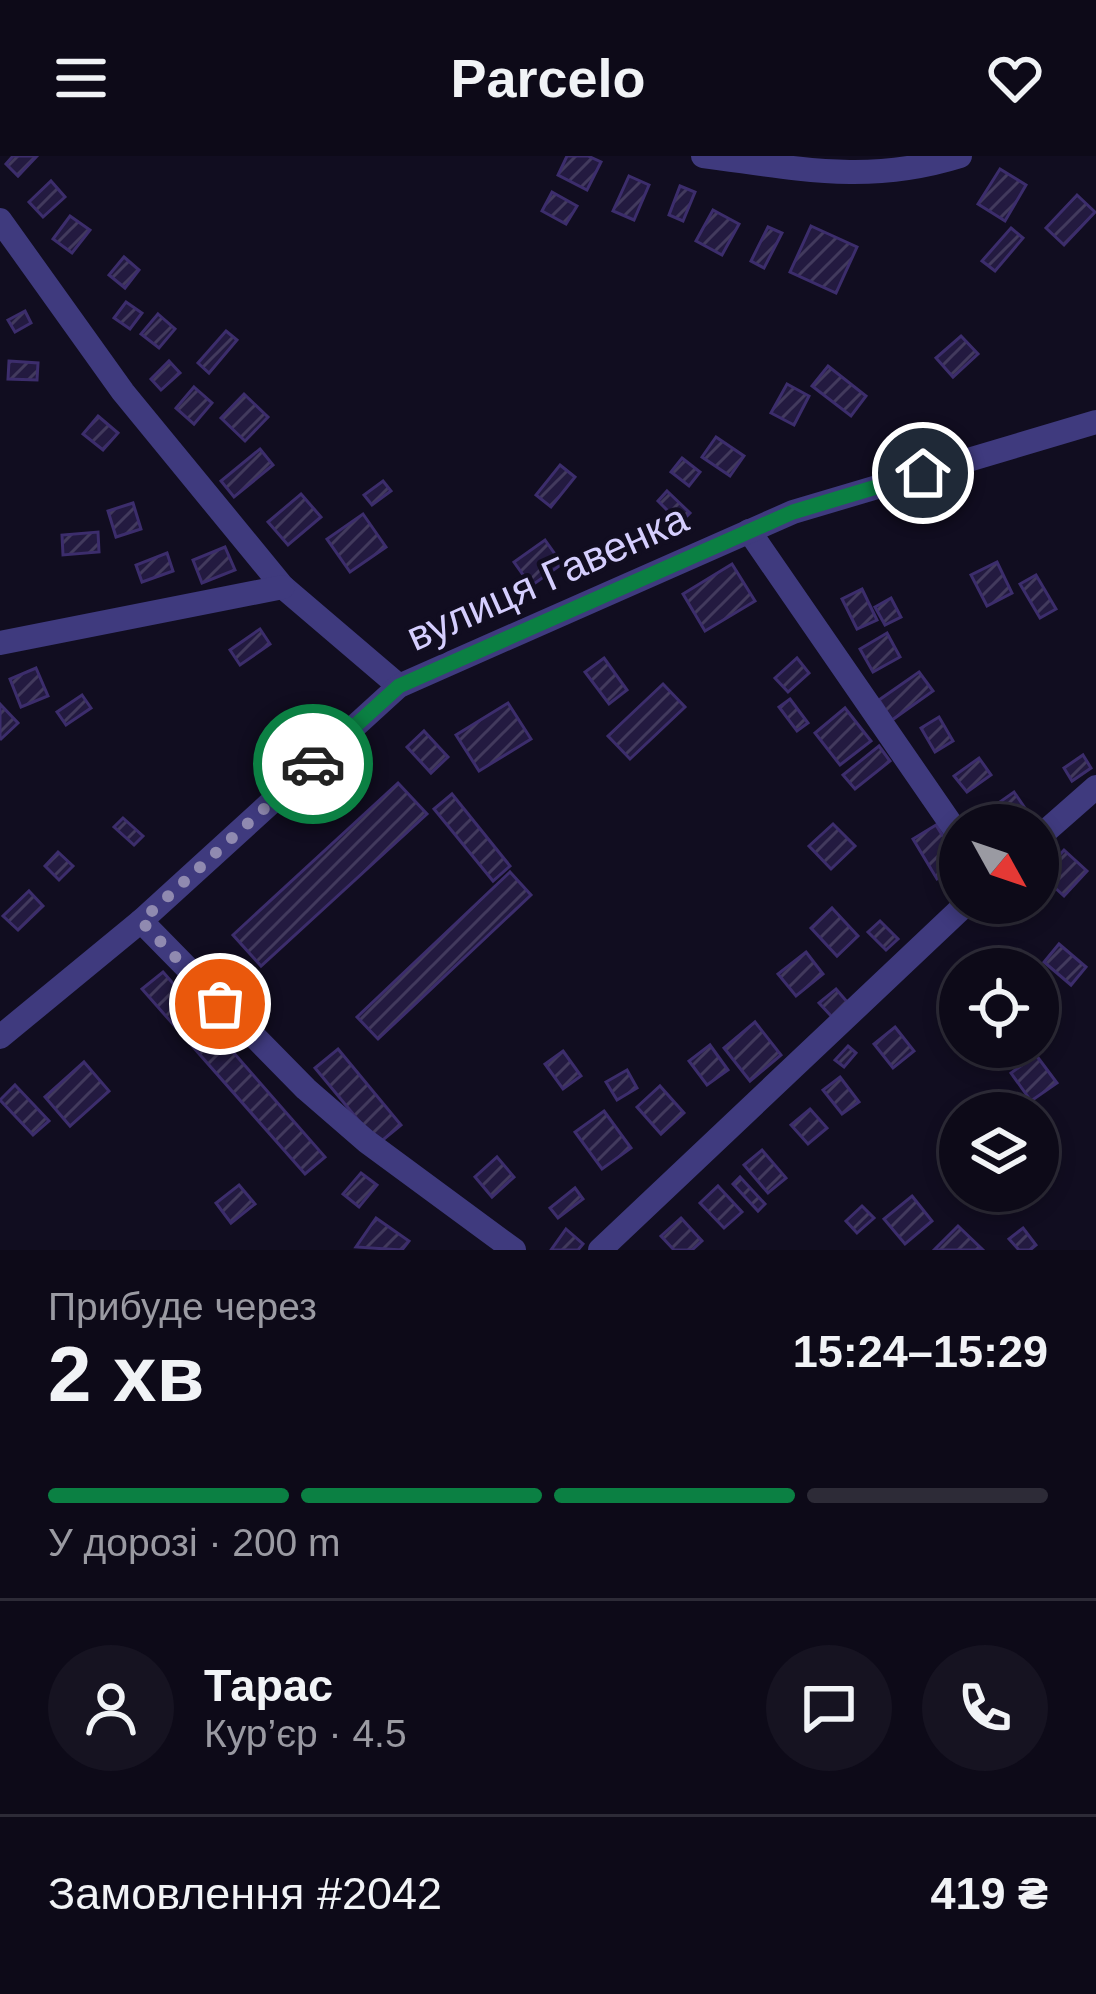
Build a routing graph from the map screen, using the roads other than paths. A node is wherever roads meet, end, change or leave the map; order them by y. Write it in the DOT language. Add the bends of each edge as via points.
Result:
graph roads {
  1 [pos="703,156"];
  2 [pos="960,156"];
  3 [pos="849,165"];
  4 [pos="4,230"];
  5 [pos="1096,422"];
  6 [pos="749,531"];
  7 [pos="283,587"];
  8 [pos="0,643"];
  9 [pos="399,686"];
  10 [pos="1096,787"];
  11 [pos="939,807"];
  12 [pos="1059,820"];
  13 [pos="141,921"];
  14 [pos="945,924"];
  15 [pos="0,1037"];
  16 [pos="514,1250"];
  17 [pos="600,1250"];
  1 -- 3 [label="street"];
  2 -- 3 [label="street" via="882,174"];
  4 -- 7 [label="street"];
  5 -- 6 [label="street, вулиця Гавенка"];
  6 -- 9 [label="street, вулиця Гавенка"];
  6 -- 11 [label="street"];
  7 -- 8 [label="street"];
  7 -- 9 [label="street"];
  9 -- 13 [label="street, вулиця Гавенка"];
  10 -- 12 [label="street"];
  13 -- 15 [label="street, вулиця Гавенка"];
  13 -- 16 [label="street" via="306,1089"];
  14 -- 17 [label="street"];
}
